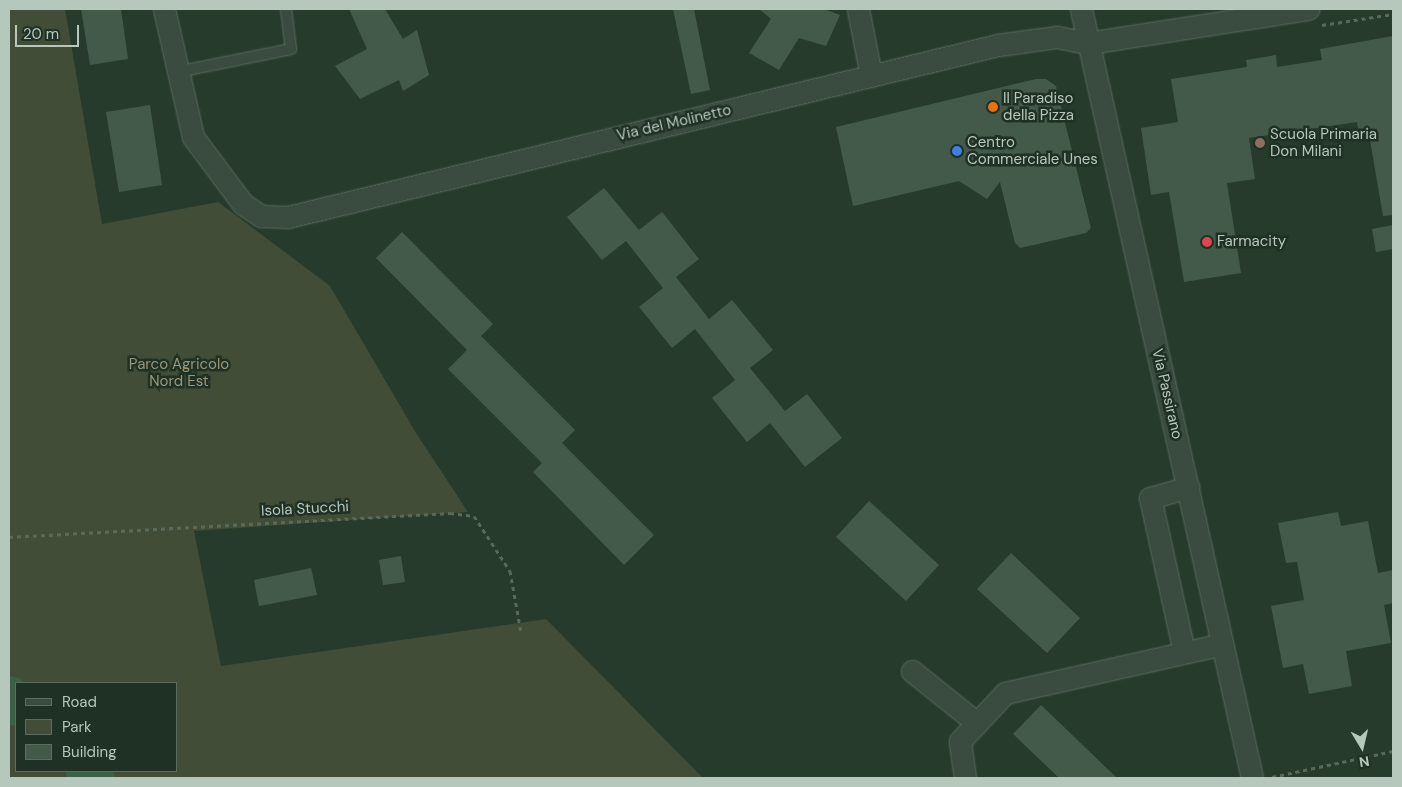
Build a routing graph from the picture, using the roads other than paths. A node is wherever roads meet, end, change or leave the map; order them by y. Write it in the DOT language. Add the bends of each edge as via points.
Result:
graph roads {
  1 [pos="164,9"];
  2 [pos="286,9"];
  3 [pos="858,9"];
  4 [pos="1082,9"];
  5 [pos="1308,9"];
  6 [pos="1088,44"];
  7 [pos="176,72"];
  8 [pos="871,76"];
  9 [pos="1188,487"];
  10 [pos="1222,644"];
  11 [pos="1184,652"];
  12 [pos="912,671"];
  13 [pos="977,723"];
  14 [pos="965,778"];
  15 [pos="1252,778"];
  1 -- 7 [label="street"];
  2 -- 7 [label="lane" via="291,49"];
  3 -- 8 [label="street"];
  4 -- 6 [label="street, Via Passirano"];
  5 -- 6 [label="street"];
  6 -- 8 [label="street, Via del Molinetto" via="1058,38 998,45"];
  6 -- 9 [label="street, Via Passirano"];
  7 -- 8 [label="street, Via del Molinetto" via="193,137 243,204 261,216 288,217"];
  9 -- 10 [label="street, Via Passirano"];
  9 -- 11 [label="street" via="1150,498"];
  10 -- 11 [label="street"];
  10 -- 15 [label="street, Via Passirano"];
  11 -- 13 [label="street" via="1005,693"];
  12 -- 13 [label="street"];
  13 -- 14 [label="street" via="960,741"];
}
